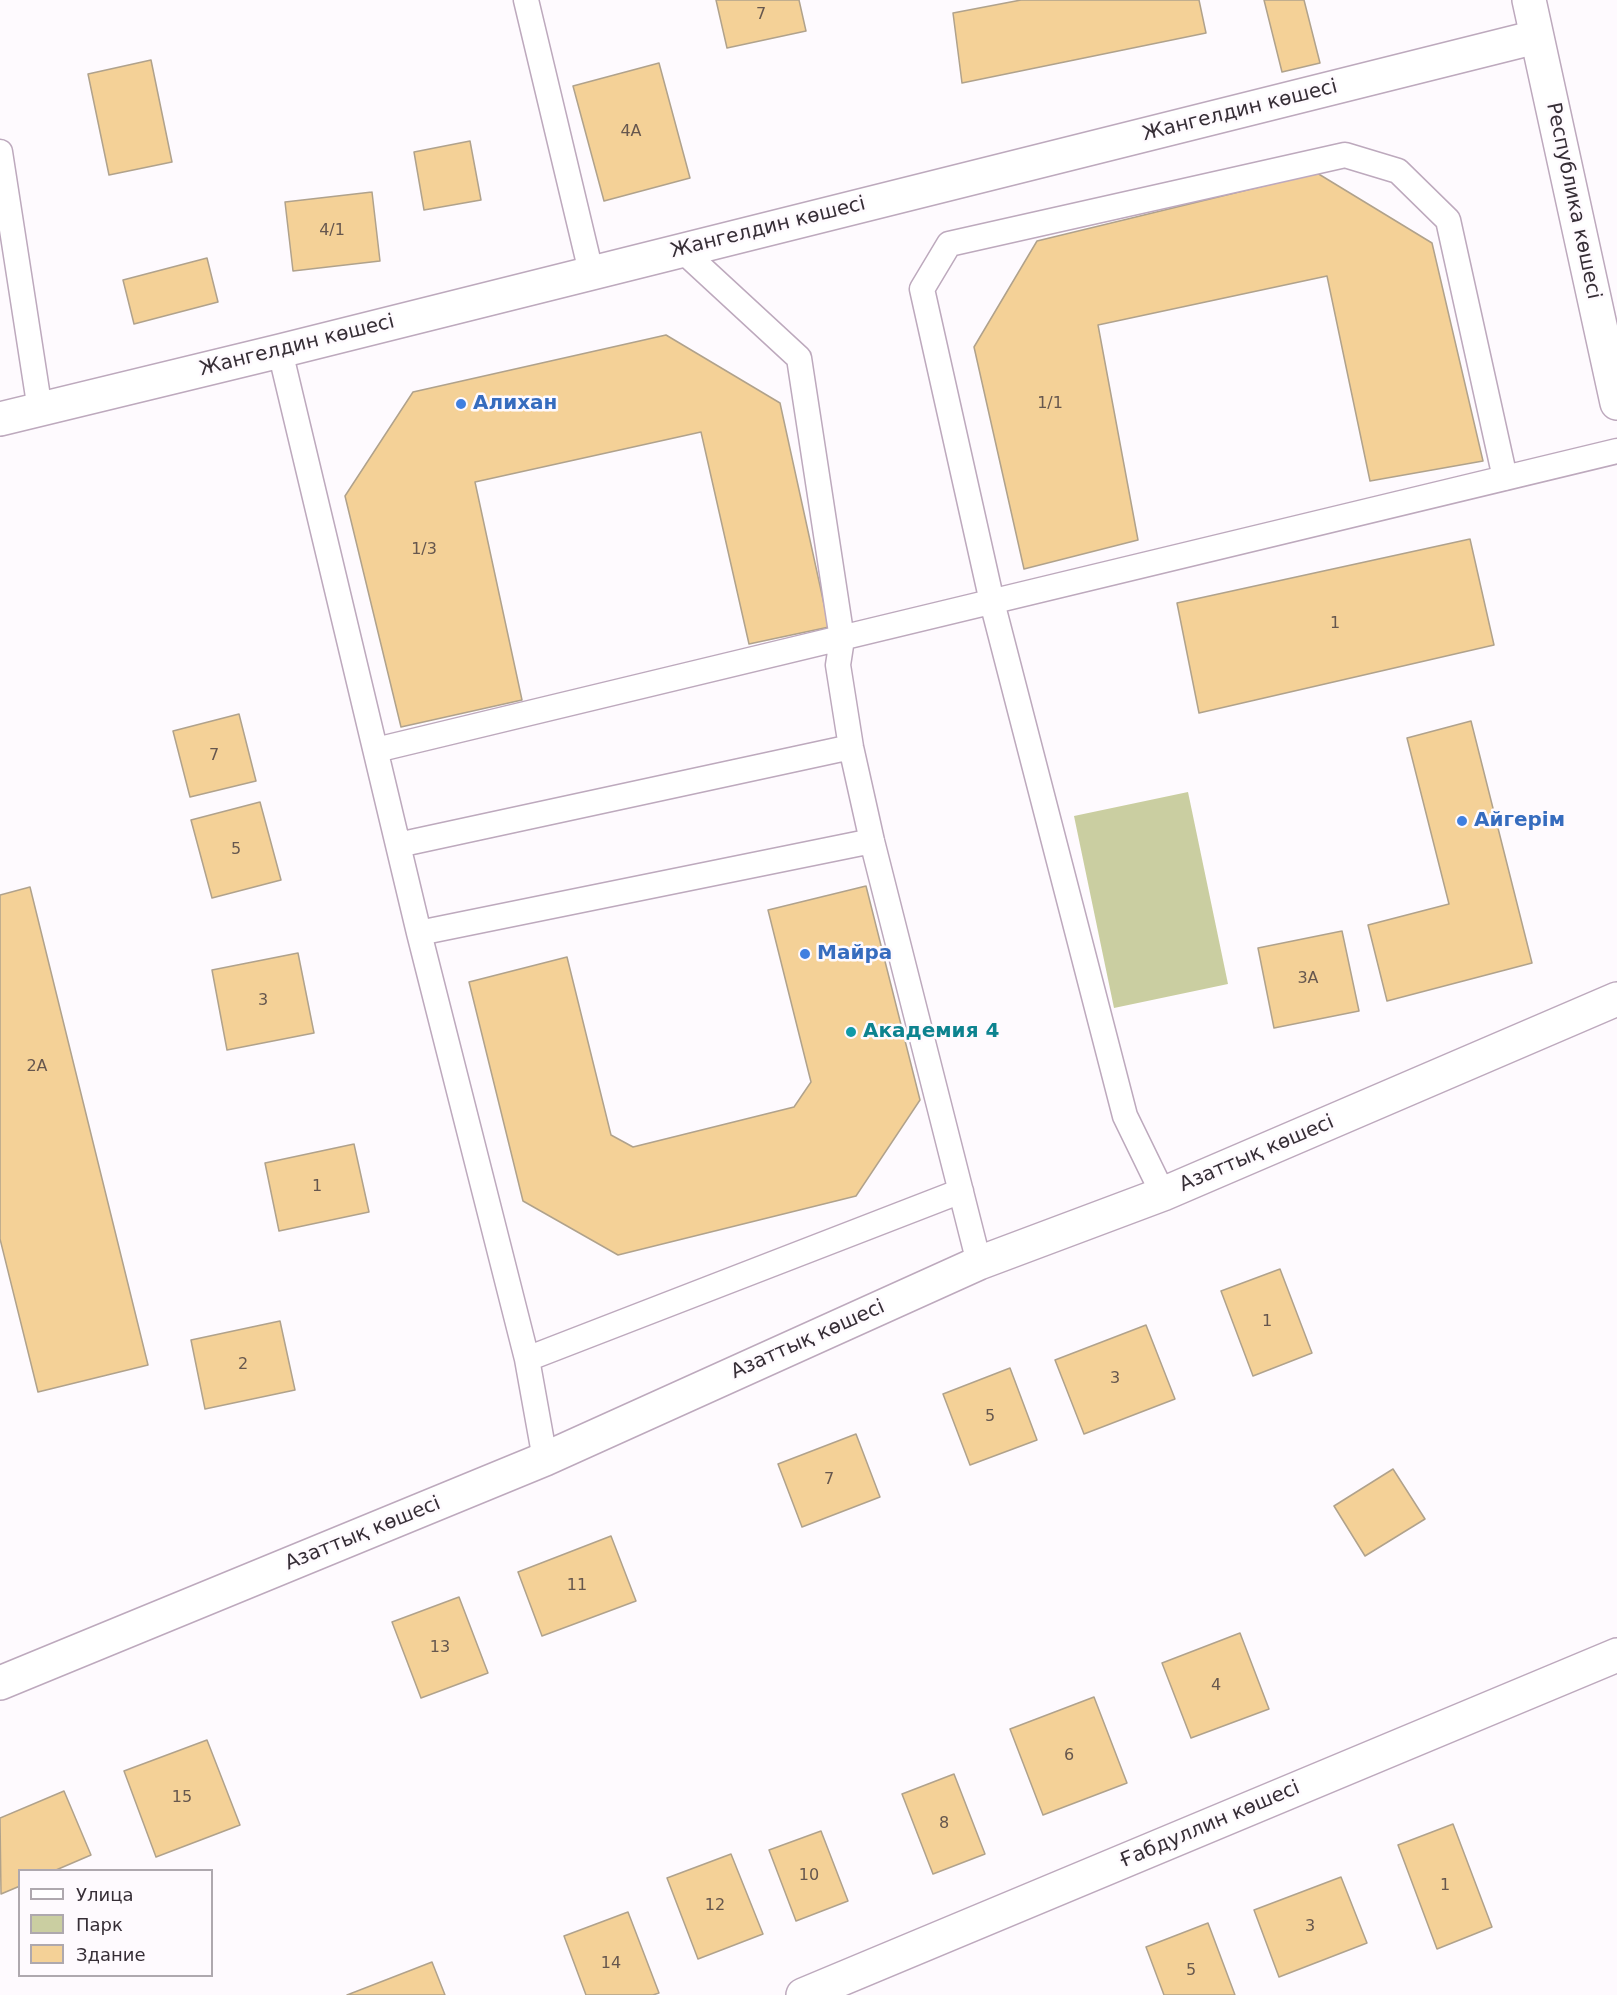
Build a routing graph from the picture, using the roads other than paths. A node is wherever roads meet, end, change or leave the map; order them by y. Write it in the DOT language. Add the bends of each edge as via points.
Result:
graph roads {
  1 [pos="526,0"];
  2 [pos="1528,0"];
  3 [pos="1536,37"];
  4 [pos="0,152"];
  5 [pos="682,250"];
  6 [pos="591,272"];
  7 [pos="280,351"];
  8 [pos="1617,403"];
  9 [pos="40,410"];
  10 [pos="0,419"];
  11 [pos="1617,451"];
  12 [pos="1505,478"];
  13 [pos="992,602"];
  14 [pos="842,639"];
  15 [pos="850,747"];
  16 [pos="376,750"];
  17 [pos="872,841"];
  18 [pos="398,845"];
  19 [pos="419,933"];
  20 [pos="1617,999"];
  21 [pos="961,1191"];
  22 [pos="1163,1194"];
  23 [pos="979,1263"];
  24 [pos="527,1359"];
  25 [pos="545,1459"];
  26 [pos="1617,1655"];
  27 [pos="0,1683"];
  28 [pos="802,1995"];
  1 -- 6 [label="lane"];
  2 -- 3 [label="street, Республика көшесі"];
  3 -- 5 [label="street, Жангелдин көшесі"];
  3 -- 8 [label="street, Республика көшесі"];
  4 -- 9 [label="lane"];
  5 -- 6 [label="street, Жангелдин көшесі"];
  5 -- 14 [label="lane" via="799,358"];
  6 -- 7 [label="street, Жангелдин көшесі"];
  7 -- 9 [label="street, Жангелдин көшесі"];
  7 -- 16 [label="lane"];
  9 -- 10 [label="street, Жангелдин көшесі"];
  11 -- 12 [label="lane"];
  12 -- 13 [label="lane"];
  12 -- 13 [label="lane" via="1448,220 1398,171 1345,155 949,244 922,289"];
  13 -- 14 [label="lane"];
  13 -- 22 [label="lane" via="1125,1116"];
  14 -- 15 [label="lane" via="838,665"];
  14 -- 16 [label="lane"];
  15 -- 17 [label="lane"];
  15 -- 18 [label="lane"];
  16 -- 18 [label="lane"];
  17 -- 19 [label="lane"];
  17 -- 21 [label="lane"];
  18 -- 19 [label="lane"];
  19 -- 24 [label="lane"];
  20 -- 22 [label="street, Азаттық көшесі"];
  21 -- 23 [label="lane"];
  21 -- 24 [label="lane"];
  22 -- 23 [label="street, Азаттық көшесі"];
  23 -- 25 [label="street, Азаттық көшесі"];
  24 -- 25 [label="lane"];
  25 -- 27 [label="street, Азаттық көшесі"];
  26 -- 28 [label="street, Ғабдуллин көшесі"];
}
